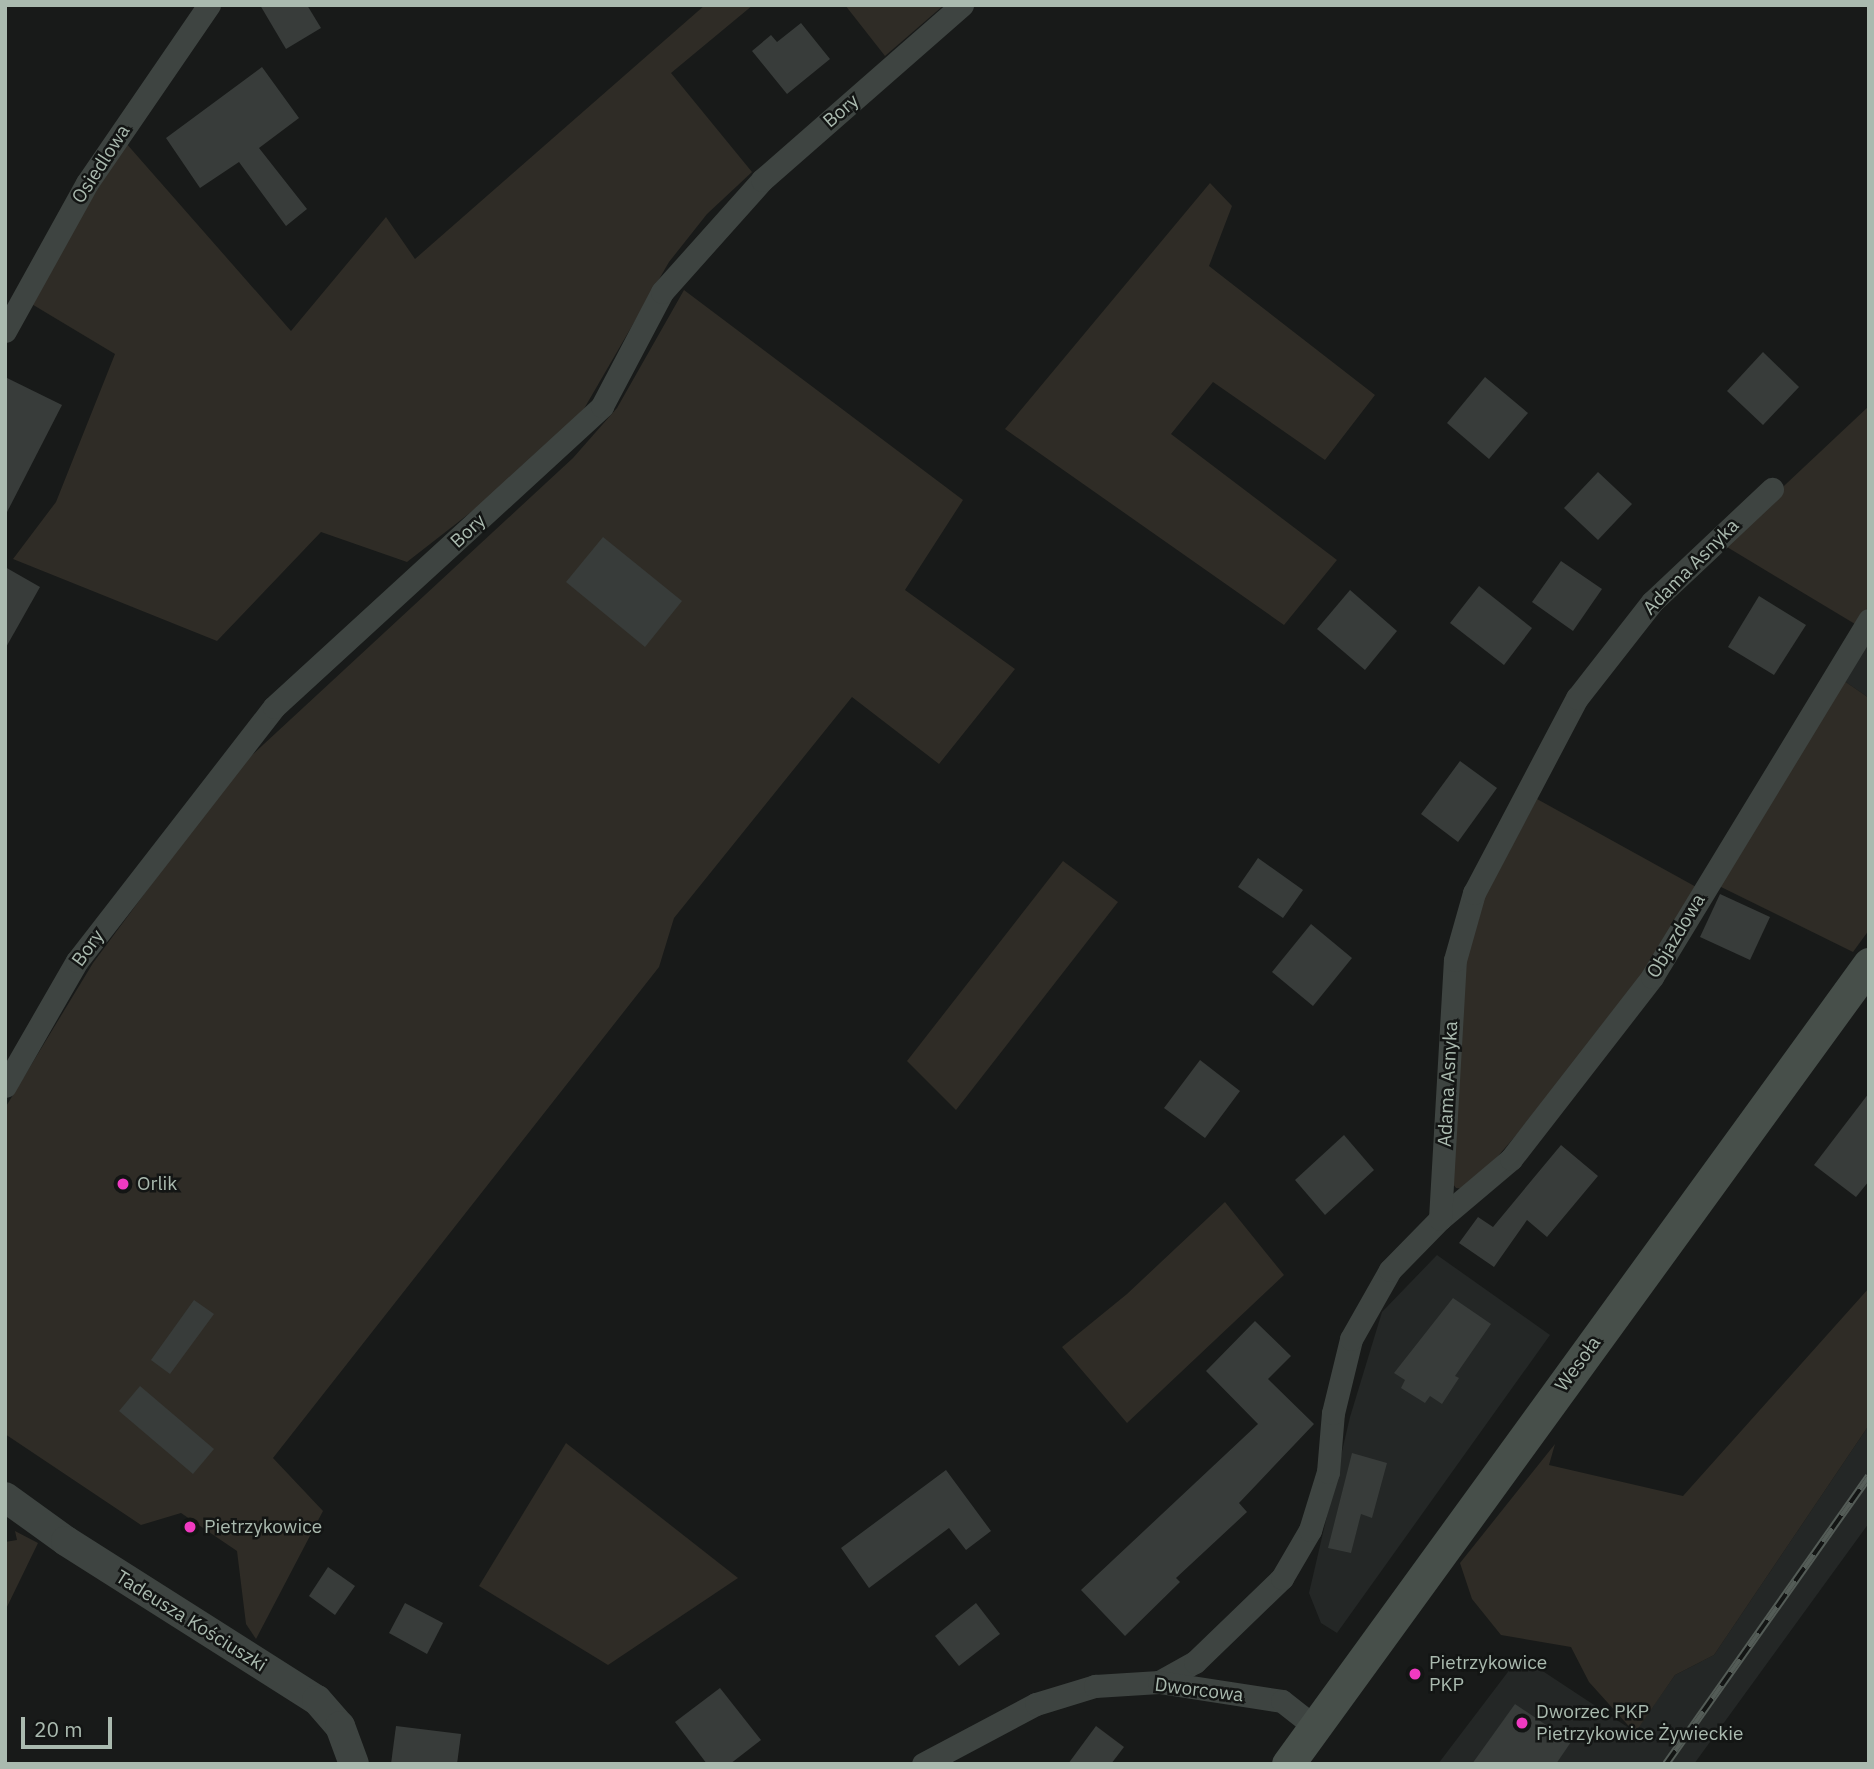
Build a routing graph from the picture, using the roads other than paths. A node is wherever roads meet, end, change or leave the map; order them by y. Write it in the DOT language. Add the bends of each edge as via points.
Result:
graph roads {
  1 [pos="209,5"];
  2 [pos="962,5"];
  3 [pos="5,331"];
  4 [pos="1772,489"];
  5 [pos="1869,620"];
  6 [pos="1869,964"];
  7 [pos="5,1086"];
  8 [pos="1440,1219"];
  9 [pos="5,1497"];
  10 [pos="1160,1682"];
  11 [pos="1315,1727"];
  12 [pos="354,1764"];
  13 [pos="923,1764"];
  14 [pos="1288,1764"];
  1 -- 3 [label="street, Osiedlowa" via="87,183"];
  2 -- 7 [label="street, Bory" via="762,180 698,251 662,292 602,406 274,707 77,961"];
  4 -- 8 [label="street, Adama Asnyka" via="1652,602 1577,698 1474,893 1455,960"];
  5 -- 8 [label="street, Objazdowa" via="1652,977 1511,1159"];
  6 -- 11 [label="main road, Wesoła"];
  8 -- 10 [label="street" via="1390,1270 1351,1339 1334,1413 1328,1472 1310,1530 1282,1578 1195,1662"];
  9 -- 12 [label="street, Tadeusza Kościuszki" via="66,1541 317,1700 340,1726"];
  10 -- 11 [label="street, Dworcowa" via="1282,1701"];
  10 -- 13 [label="street, Dworcowa" via="1095,1686 1036,1704"];
  11 -- 14 [label="main road, Wesoła"];
}
